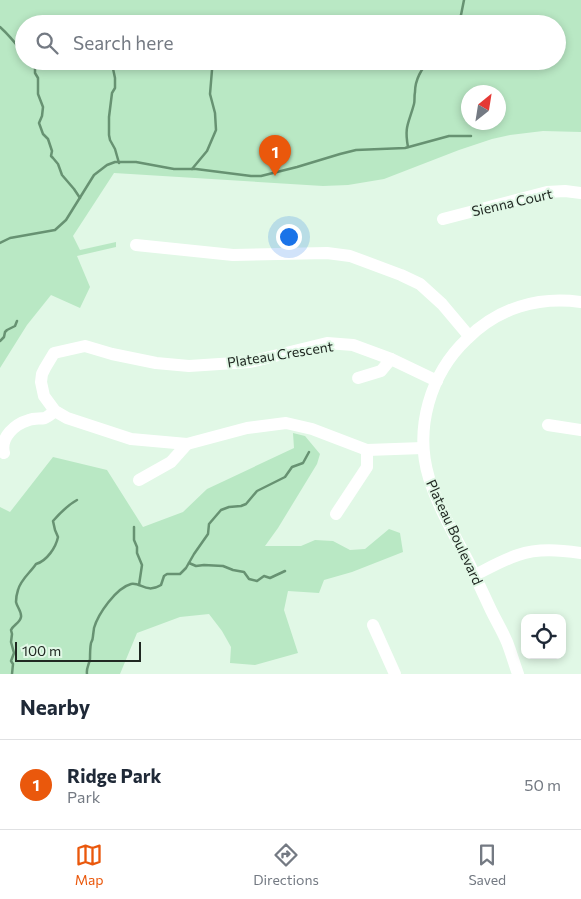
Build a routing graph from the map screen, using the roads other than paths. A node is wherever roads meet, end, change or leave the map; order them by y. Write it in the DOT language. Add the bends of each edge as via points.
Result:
graph roads {
  1 [pos="581,193"];
  2 [pos="443,219"];
  3 [pos="136,245"];
  4 [pos="581,302"];
  5 [pos="470,336"];
  6 [pos="391,359"];
  7 [pos="358,378"];
  8 [pos="437,380"];
  9 [pos="55,411"];
  10 [pos="548,425"];
  11 [pos="581,430"];
  12 [pos="187,444"];
  13 [pos="424,448"];
  14 [pos="367,450"];
  15 [pos="4,454"];
  16 [pos="139,480"];
  17 [pos="336,514"];
  18 [pos="581,553"];
  19 [pos="475,575"];
  20 [pos="373,624"];
  21 [pos="395,674"];
  22 [pos="518,674"];
  1 -- 2 [label="street, Sienna Court" via="547,192"];
  3 -- 5 [label="street" via="232,255 327,253 350,256 420,284"];
  4 -- 5 [label="street, Plateau Boulevard" via="545,301 516,308 492,319"];
  5 -- 8 [label="street, Plateau Boulevard" via="450,357"];
  6 -- 7 [label="street" via="381,371"];
  6 -- 8 [label="street, Plateau Crescent"];
  6 -- 9 [label="street, Plateau Crescent" via="353,345 327,343 250,362 189,366 156,363 85,346 54,354 42,374 42,388"];
  8 -- 13 [label="street, Plateau Boulevard" via="426,410"];
  9 -- 12 [label="street" via="131,439"];
  9 -- 15 [label="street" via="48,417 30,419 11,429 1,443"];
  10 -- 11 [label="street"];
  12 -- 14 [label="street" via="246,428 286,423 312,429"];
  12 -- 16 [label="street" via="171,462"];
  13 -- 14 [label="street"];
  13 -- 19 [label="street, Plateau Boulevard" via="428,477 434,492"];
  14 -- 17 [label="street" via="367,467"];
  18 -- 19 [label="street" via="558,550 531,552"];
  19 -- 22 [label="street, Plateau Boulevard" via="507,642"];
  20 -- 21 [label="street"];
}
